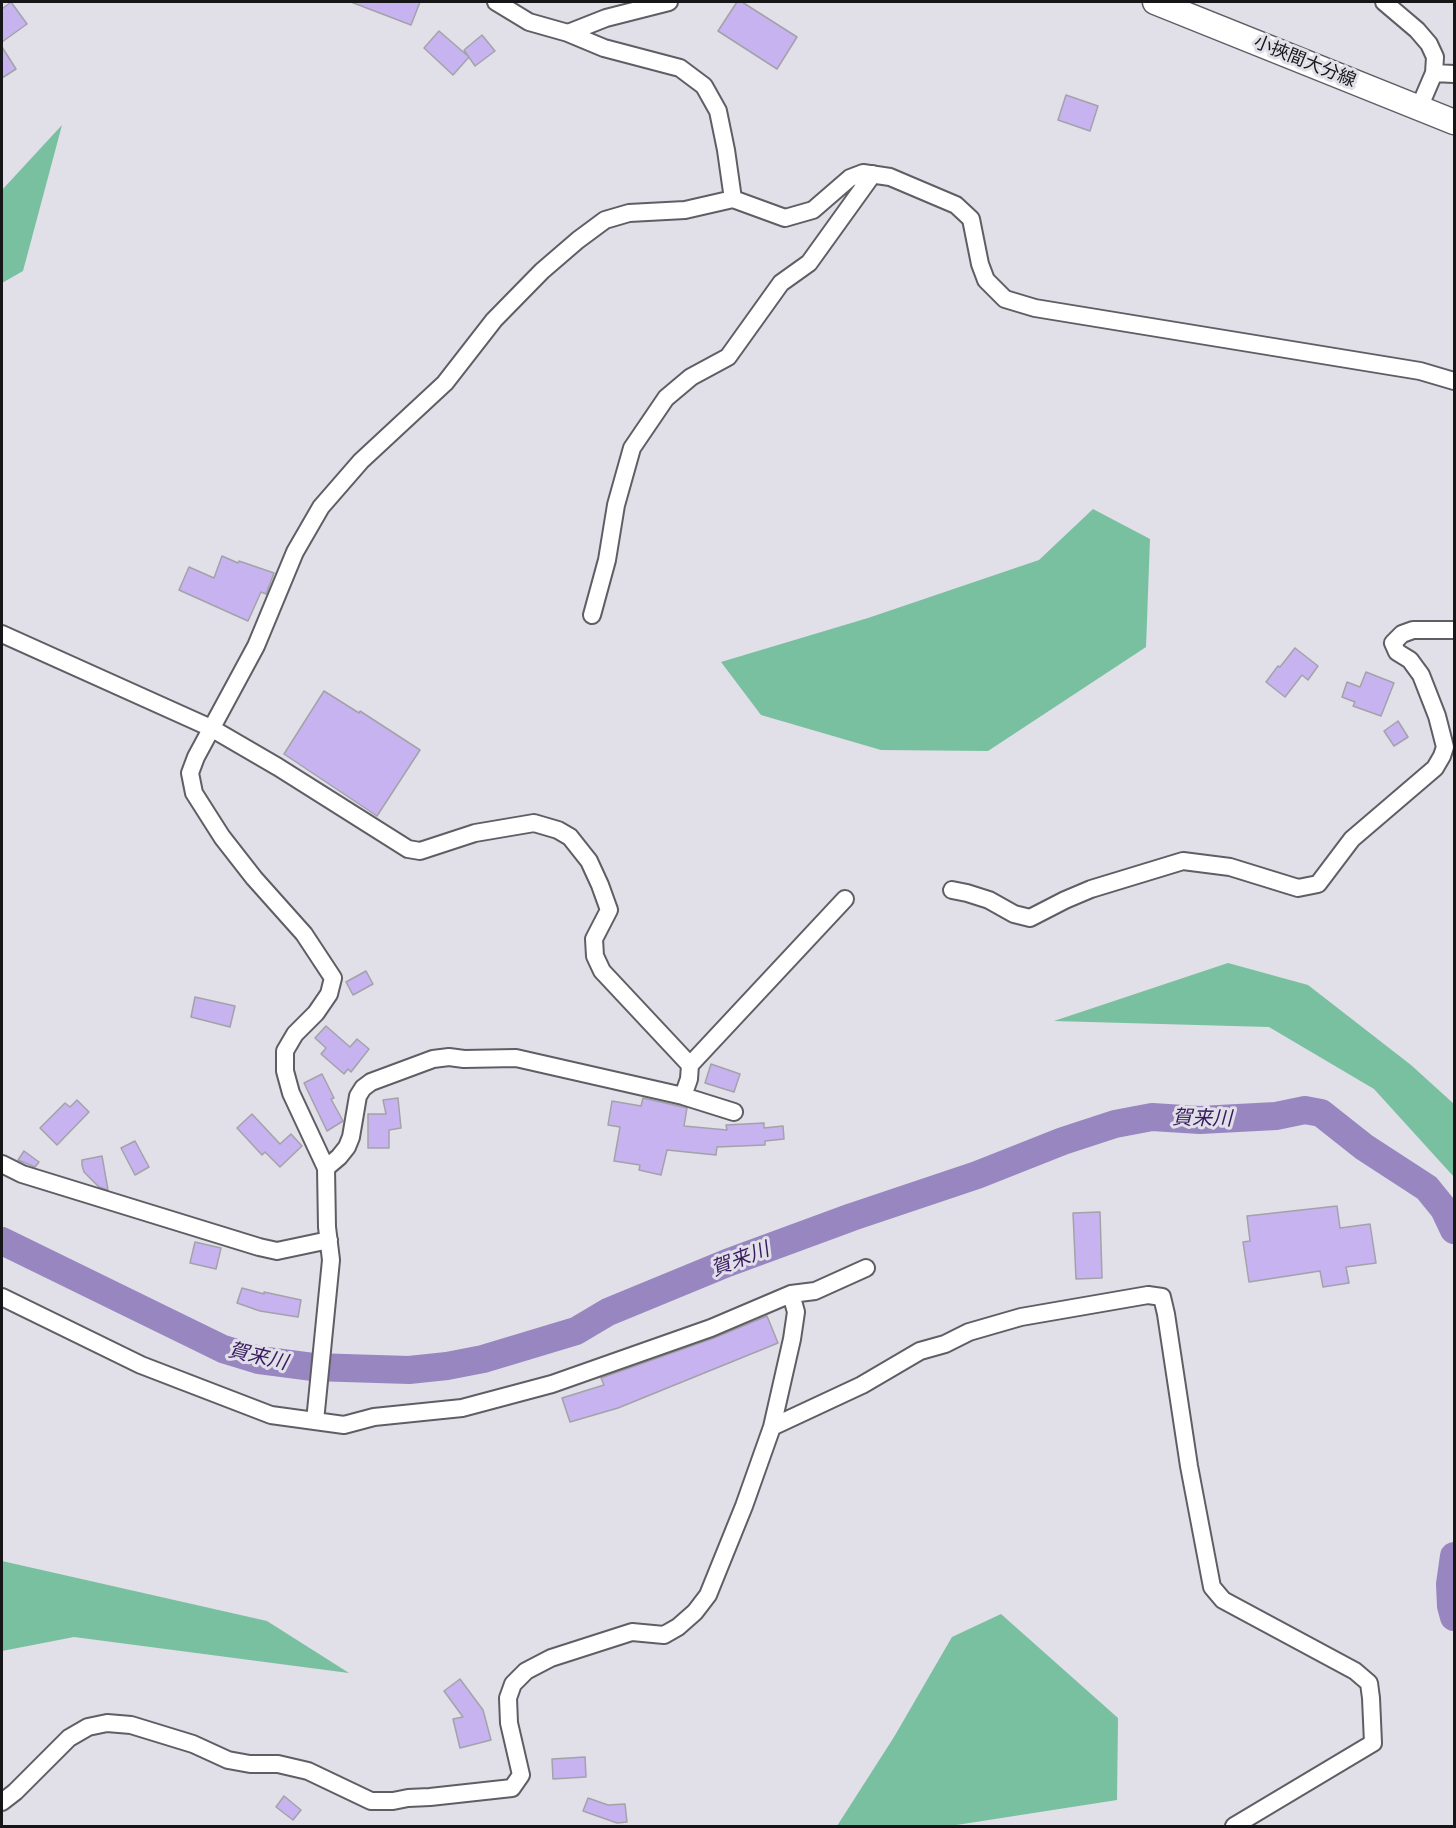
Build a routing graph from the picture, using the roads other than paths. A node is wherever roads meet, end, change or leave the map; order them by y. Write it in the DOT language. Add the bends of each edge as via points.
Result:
graph roads {
  1 [pos="496,2"];
  2 [pos="669,2"];
  3 [pos="1155,2"];
  4 [pos="1384,2"];
  5 [pos="568,33"];
  6 [pos="1434,73"];
  7 [pos="1455,74"];
  8 [pos="1419,108"];
  9 [pos="1455,122"];
  10 [pos="873,174"];
  11 [pos="733,200"];
  12 [pos="1455,381"];
  13 [pos="592,615"];
  14 [pos="1455,630"];
  15 [pos="2,634"];
  16 [pos="212,728"];
  17 [pos="952,890"];
  18 [pos="845,899"];
  19 [pos="690,1065"];
  20 [pos="683,1096"];
  21 [pos="734,1112"];
  22 [pos="2,1164"];
  23 [pos="326,1168"];
  24 [pos="329,1240"];
  25 [pos="866,1268"];
  26 [pos="791,1294"];
  27 [pos="2,1297"];
  28 [pos="315,1421"];
  29 [pos="772,1427"];
  30 [pos="2,1802"];
  31 [pos="1234,1827"];
  1 -- 5 [label="street" via="529,22"];
  2 -- 5 [label="street" via="606,18"];
  3 -- 8 [label="main road, 小挾間大分線"];
  4 -- 6 [label="street" via="1429,44 1435,57"];
  5 -- 11 [label="street" via="603,48 680,68 704,86 718,111"];
  6 -- 7 [label="street"];
  6 -- 8 [label="street"];
  8 -- 9 [label="main road, 小挾間大分線"];
  10 -- 11 [label="street" via="863,172 850,178 813,210 785,219"];
  10 -- 12 [label="street" via="890,177 956,205 971,219 986,280 1005,299 1035,308 1420,371"];
  10 -- 13 [label="street" via="809,263 781,283 728,357 691,377 666,398 632,448"];
  11 -- 16 [label="street" via="685,210 629,213 605,220 542,271 494,320 445,383 361,461 321,507 295,552 256,646"];
  14 -- 17 [label="street" via="1413,630 1402,634 1393,644 1397,652 1410,660 1425,684 1445,747 1442,756 1435,768 1352,839 1318,884 1298,888 1230,867 1183,861 1091,890 1030,918"];
  15 -- 16 [label="street"];
  16 -- 19 [label="street" via="408,849 420,851 475,833 534,823 570,837 589,861 609,910 594,939 595,956 602,971"];
  16 -- 23 [label="street" via="190,773 194,793 222,837 304,934 333,978 329,994 285,1051 291,1093"];
  18 -- 19 [label="street"];
  19 -- 20 [label="street"];
  20 -- 21 [label="street"];
  20 -- 23 [label="street" via="516,1058 433,1059 363,1088 347,1147"];
  22 -- 24 [label="street" via="22,1174 259,1247 277,1251"];
  23 -- 24 [label="street"];
  24 -- 28 [label="street" via="325,1340"];
  25 -- 26 [label="street" via="815,1291"];
  26 -- 28 [label="street" via="711,1328 552,1384 462,1408 374,1417 344,1425"];
  26 -- 29 [label="street" via="795,1312 792,1339"];
  27 -- 28 [label="street" via="141,1365 271,1415"];
  29 -- 30 [label="street" via="708,1595 695,1612 664,1635 632,1632 551,1658 526,1671 513,1684 508,1698 509,1723 521,1775 512,1788 371,1801 308,1771 228,1760 152,1731 107,1723 88,1727 69,1738"];
  29 -- 31 [label="street" via="862,1385 920,1351 969,1332 1021,1317 1148,1295 1162,1297 1212,1587 1223,1600 1355,1671 1369,1683 1373,1743"];
}
